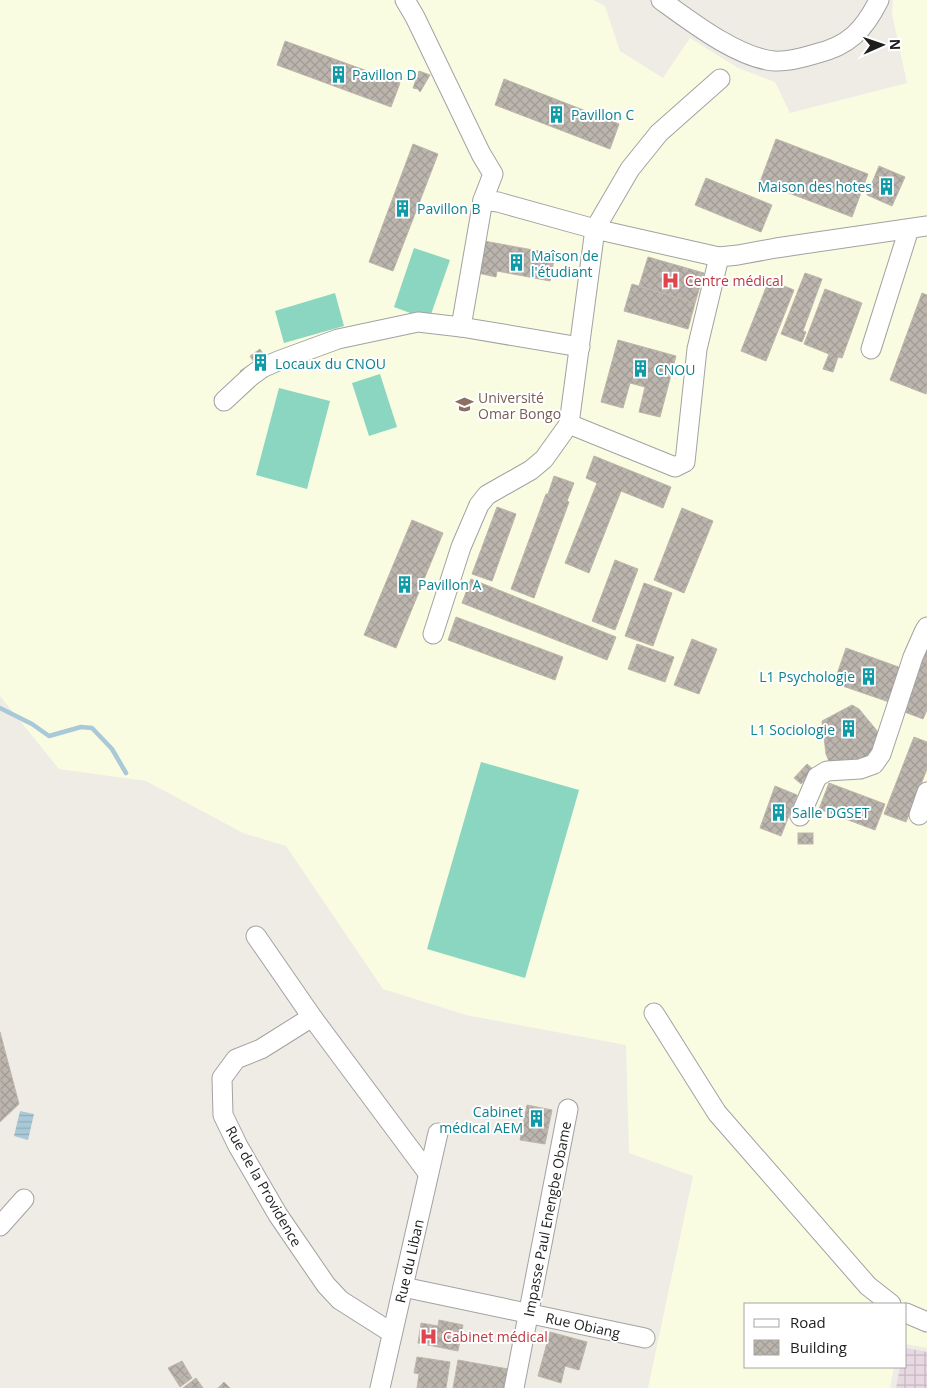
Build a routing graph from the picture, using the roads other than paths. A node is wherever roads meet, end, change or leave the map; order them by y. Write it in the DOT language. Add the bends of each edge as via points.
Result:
graph roads {
  1 [pos="405,0"];
  2 [pos="661,0"];
  3 [pos="879,0"];
  4 [pos="720,79"];
  5 [pos="484,200"];
  6 [pos="918,228"];
  7 [pos="595,229"];
  8 [pos="720,257"];
  9 [pos="461,327"];
  10 [pos="580,346"];
  11 [pos="871,349"];
  12 [pos="224,401"];
  13 [pos="569,424"];
  14 [pos="927,627"];
  15 [pos="433,634"];
  16 [pos="927,792"];
  17 [pos="919,815"];
  18 [pos="800,816"];
  19 [pos="256,936"];
  20 [pos="654,1013"];
  21 [pos="312,1017"];
  22 [pos="568,1109"];
  23 [pos="438,1133"];
  24 [pos="428,1173"];
  25 [pos="24,1199"];
  26 [pos="0,1226"];
  27 [pos="403,1287"];
  28 [pos="890,1303"];
  29 [pos="528,1313"];
  30 [pos="907,1313"];
  31 [pos="927,1322"];
  32 [pos="392,1333"];
  33 [pos="645,1338"];
  34 [pos="380,1388"];
  35 [pos="514,1388"];
  1 -- 5 [label="street" via="493,174"];
  2 -- 3 [label="street" via="719,40 753,56 775,61 810,56 844,44 862,28"];
  4 -- 7 [label="street" via="659,133 630,169"];
  5 -- 7 [label="street"];
  5 -- 9 [label="street"];
  6 -- 8 [label="street"];
  6 -- 11 [label="street"];
  7 -- 8 [label="street"];
  7 -- 10 [label="street"];
  8 -- 13 [label="street" via="697,349 685,462 675,467"];
  9 -- 10 [label="street"];
  9 -- 12 [label="street" via="418,322 325,343 262,368"];
  10 -- 13 [label="street"];
  13 -- 15 [label="street" via="544,459 487,495 479,505 461,547"];
  14 -- 18 [label="street" via="913,657 881,754 874,764 860,769 826,771 817,777"];
  16 -- 17 [label="street"];
  19 -- 21 [label="street"];
  20 -- 28 [label="street" via="717,1113 868,1286"];
  21 -- 24 [label="street"];
  21 -- 32 [label="street, Rue de la Providence" via="261,1049 236,1059 222,1078 223,1114 278,1215 326,1286"];
  22 -- 29 [label="street, Impasse Paul Enengbe Obame"];
  23 -- 24 [label="street, Rue du Liban"];
  24 -- 27 [label="street, Rue du Liban"];
  25 -- 26 [label="street"];
  27 -- 29 [label="street, Rue Obiang"];
  27 -- 32 [label="street, Rue du Liban"];
  29 -- 33 [label="street, Rue Obiang"];
  29 -- 35 [label="street, Impasse Paul Enengbe Obame"];
  30 -- 31 [label="street"];
  32 -- 34 [label="street, Rue du Liban"];
}
